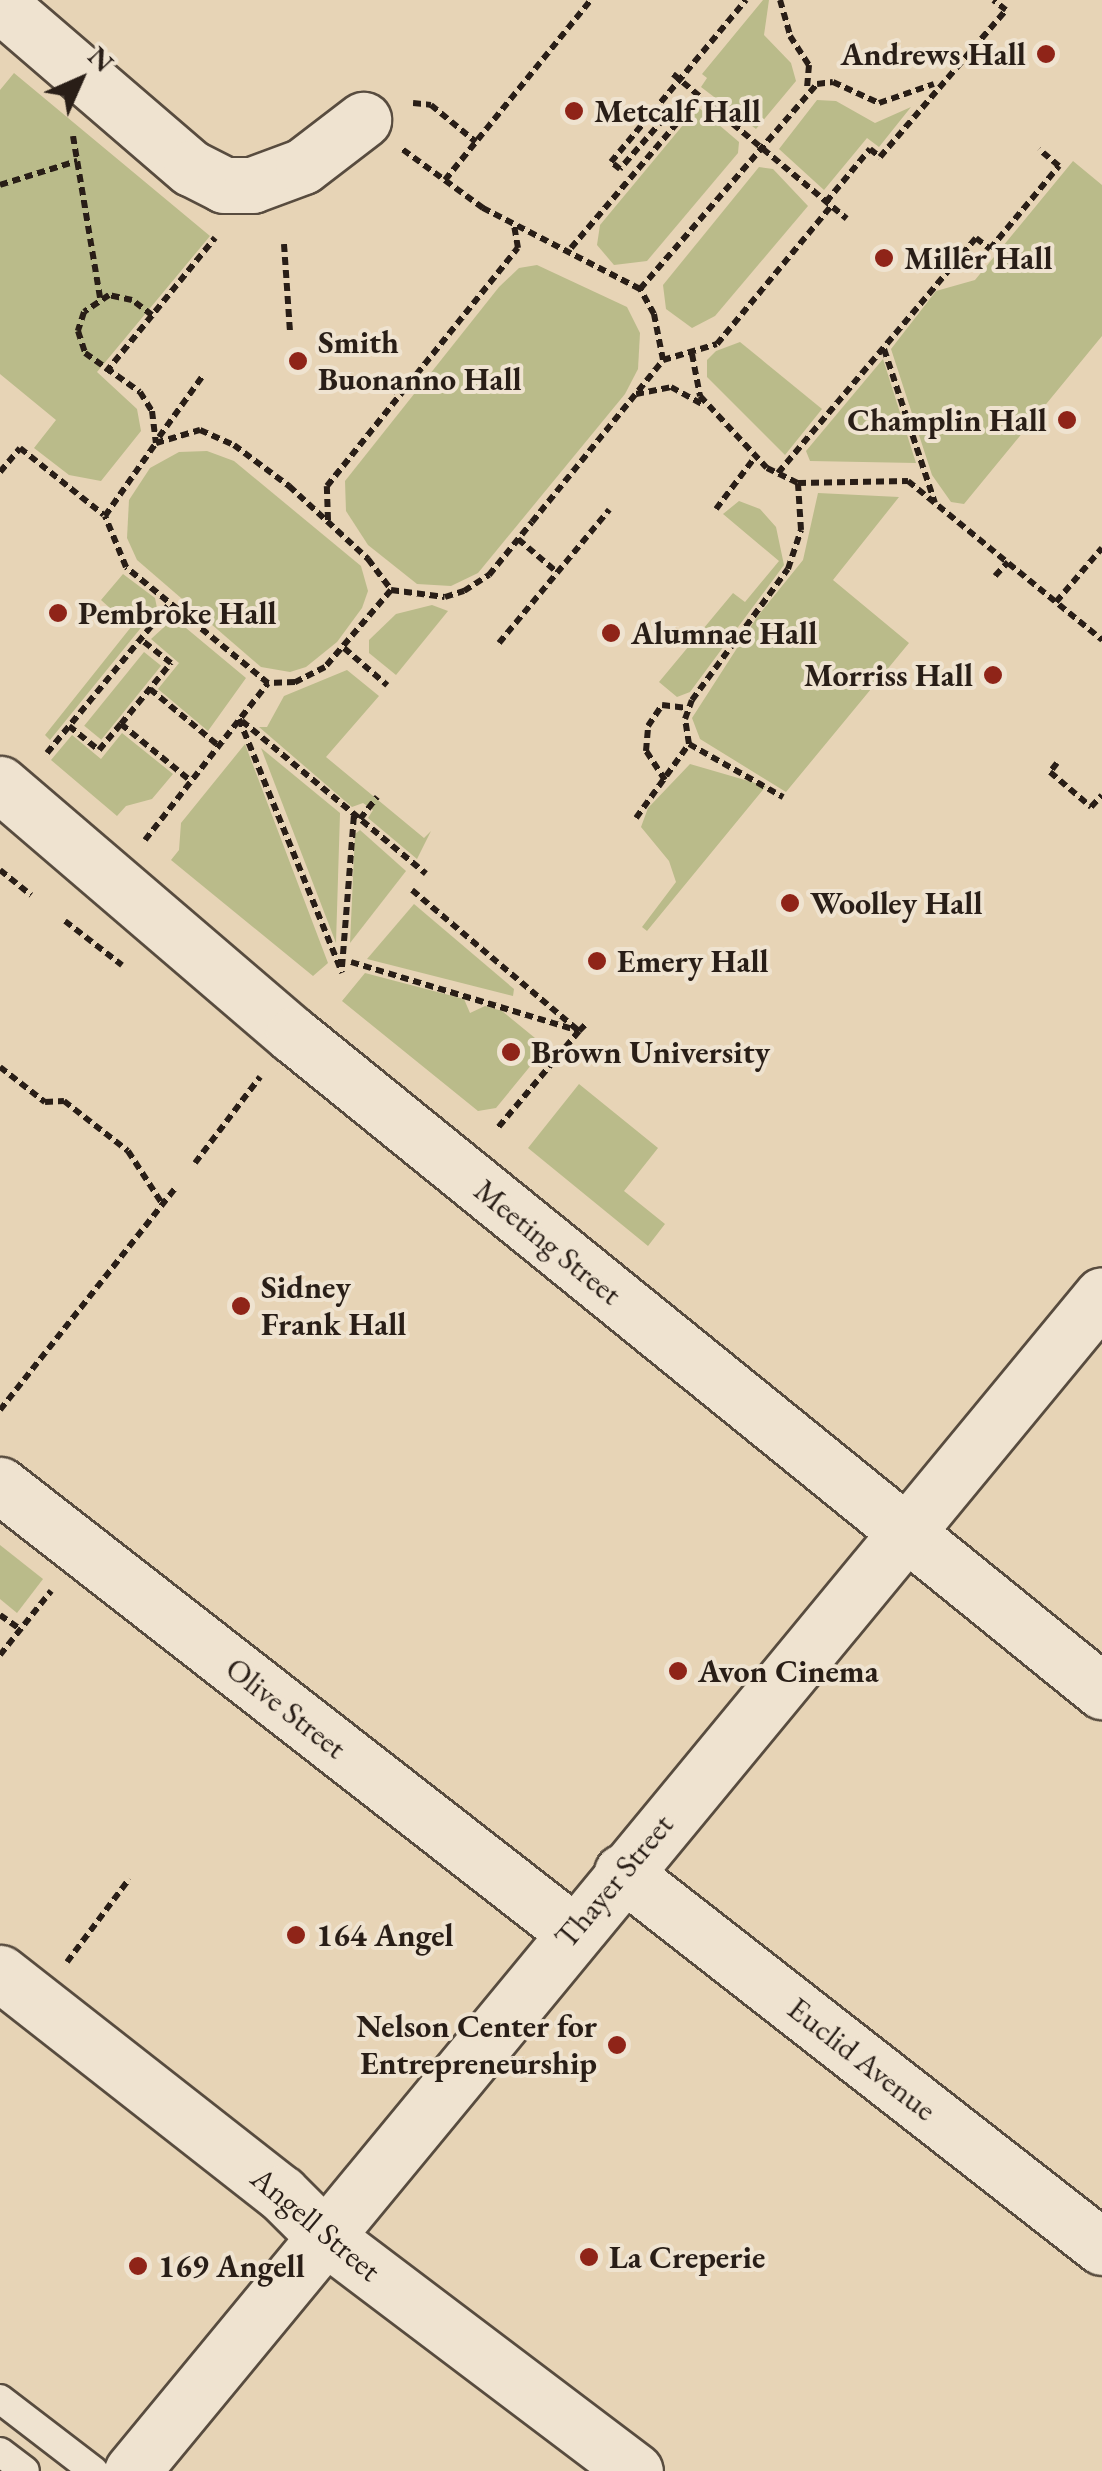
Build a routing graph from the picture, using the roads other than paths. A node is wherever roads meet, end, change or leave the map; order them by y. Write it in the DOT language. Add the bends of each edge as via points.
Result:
graph roads {
  1 [pos="0,4"];
  2 [pos="374,128"];
  3 [pos="20,773"];
  4 [pos="1102,1296"];
  5 [pos="0,1485"];
  6 [pos="906,1528"];
  7 [pos="1102,1692"];
  8 [pos="622,1872"];
  9 [pos="572,1932"];
  10 [pos="0,1974"];
  11 [pos="324,2235"];
  12 [pos="1102,2246"];
  13 [pos="0,2399"];
  14 [pos="0,2452"];
  15 [pos="24,2471"];
  16 [pos="94,2471"];
  17 [pos="132,2471"];
  18 [pos="636,2471"];
  1 -- 2 [label="street" via="191,168 224,185 252,186"];
  3 -- 6 [label="street, Meeting Street" via="293,1036"];
  4 -- 6 [label="street, Thayer Street"];
  5 -- 9 [label="street, Olive Street"];
  6 -- 7 [label="street, Meeting Street"];
  6 -- 8 [label="street, Thayer Street"];
  8 -- 9 [label="street, Thayer Street"];
  8 -- 12 [label="street, Euclid Avenue"];
  9 -- 11 [label="street, Thayer Street"];
  10 -- 11 [label="street, Angell Street" via="281,2193"];
  11 -- 17 [label="street, Thayer Street"];
  11 -- 18 [label="street, Angell Street"];
  13 -- 16 [label="lane"];
  14 -- 15 [label="lane"];
}
